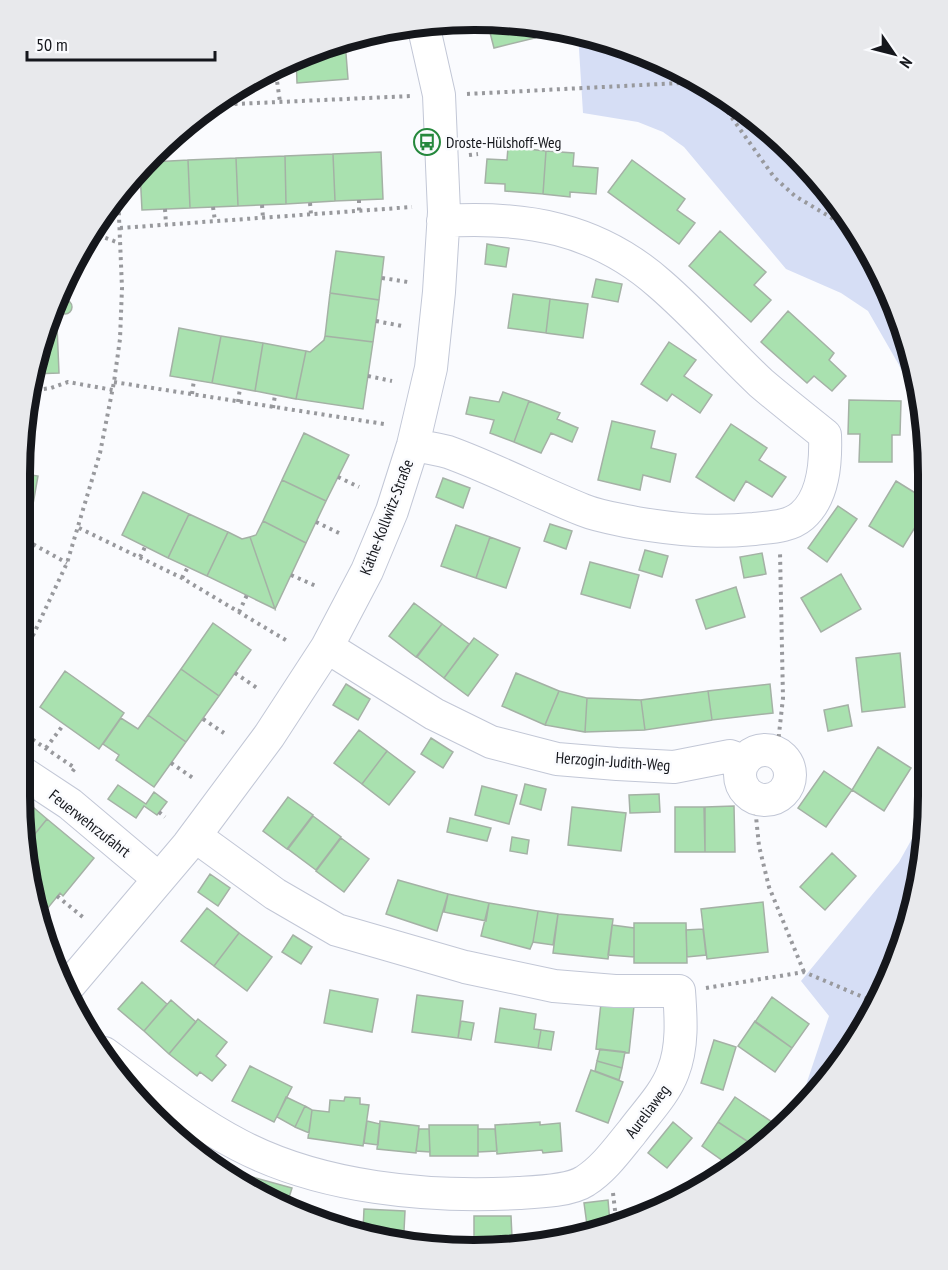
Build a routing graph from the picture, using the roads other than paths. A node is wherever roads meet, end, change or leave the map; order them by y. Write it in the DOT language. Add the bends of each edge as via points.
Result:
graph roads {
  1 [pos="425,33"];
  2 [pos="443,221"];
  3 [pos="413,445"];
  4 [pos="327,647"];
  5 [pos="744,761"];
  6 [pos="30,778"];
  7 [pos="195,836"];
  8 [pos="159,879"];
  9 [pos="72,982"];
  10 [pos="122,1066"];
  1 -- 2 [label="street, Käthe-Kollwitz-Straße" via="439,95"];
  2 -- 3 [label="street, Käthe-Kollwitz-Straße" via="431,368"];
  2 -- 3 [label="street" via="490,219 571,232 640,267 762,384 825,435 826,457 813,502 795,522 708,532 677,530 583,510 446,452"];
  3 -- 4 [label="street, Käthe-Kollwitz-Straße" via="368,571"];
  4 -- 5 [label="street, Herzogin-Judith-Weg" via="434,714 491,742 556,759 617,764 674,766 730,756"];
  4 -- 7 [label="street, Käthe-Kollwitz-Straße" via="269,736"];
  5 -- 5 [label="street, Herzogin-Judith-Weg" via="759,750 777,752 789,767 788,786 773,798 754,797 741,783"];
  6 -- 8 [label="street, Feuerwehrzufahrt" via="70,804"];
  7 -- 8 [label="street, Käthe-Kollwitz-Straße"];
  7 -- 10 [label="street, Aureliaweg" via="275,894 337,930 465,967 554,986 679,991 681,1028 674,1072 610,1160 584,1182 550,1191 469,1196 346,1181 291,1167 240,1146"];
  8 -- 9 [label="street, Käthe-Kollwitz-Straße"];
}
